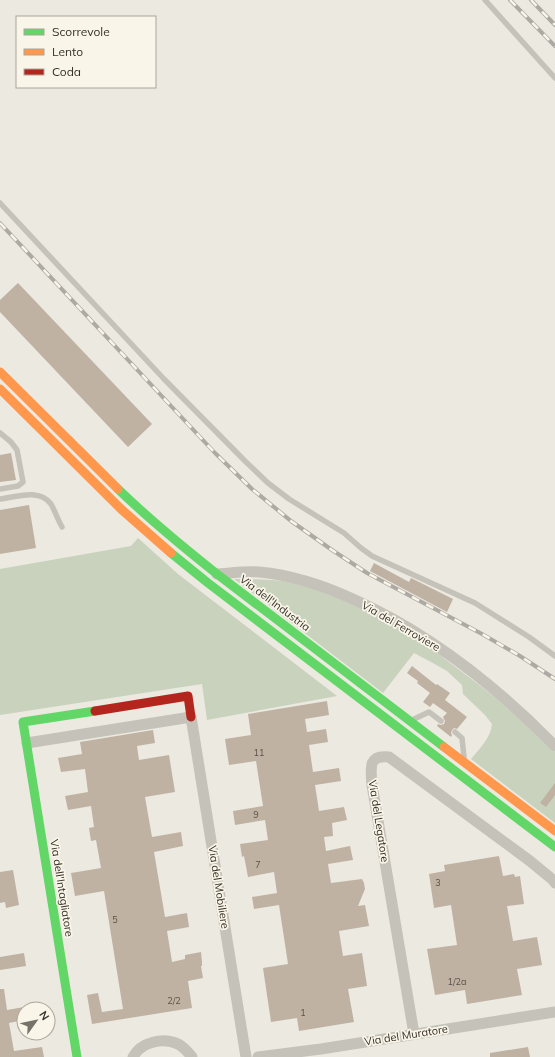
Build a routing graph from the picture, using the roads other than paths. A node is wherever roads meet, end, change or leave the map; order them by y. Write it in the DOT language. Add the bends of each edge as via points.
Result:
graph roads {
  1 [pos="484,0"];
  2 [pos="555,78"];
  3 [pos="0,203"];
  4 [pos="0,372"];
  5 [pos="0,389"];
  6 [pos="0,433"];
  7 [pos="0,489"];
  8 [pos="0,499"];
  9 [pos="62,527"];
  10 [pos="217,574"];
  11 [pos="555,656"];
  12 [pos="191,717"];
  13 [pos="410,720"];
  14 [pos="441,721"];
  15 [pos="23,722"];
  16 [pos="455,732"];
  17 [pos="27,743"];
  18 [pos="555,746"];
  19 [pos="464,762"];
  20 [pos="555,831"];
  21 [pos="555,847"];
  22 [pos="555,883"];
  23 [pos="555,1012"];
  24 [pos="414,1034"];
  25 [pos="322,1053"];
  26 [pos="190,1054"];
  27 [pos="298,1054"];
  28 [pos="77,1057"];
  29 [pos="133,1057"];
  30 [pos="199,1057"];
  31 [pos="246,1057"];
  32 [pos="258,1057"];
  1 -- 2 [label="lane"];
  3 -- 11 [label="lane" via="220,437 268,483 289,500 344,533 372,556 475,603"];
  4 -- 10 [label="main road, Via dell'Industria" via="132,502"];
  5 -- 21 [label="main road" via="121,509 167,550"];
  6 -- 7 [label="lane" via="17,450 23,482 18,486"];
  8 -- 9 [label="lane" via="36,494 43,497 50,503"];
  10 -- 13 [label="main road, Via dell'Industria"];
  10 -- 18 [label="street, Via del Ferroviere" via="258,572 285,576 314,583 370,606 437,645 505,698"];
  12 -- 15 [label="main road, Via del Mobiliere" via="188,696"];
  12 -- 17 [label="street"];
  12 -- 31 [label="street, Via del Mobiliere"];
  13 -- 14 [label="lane" via="429,712"];
  13 -- 19 [label="main road, Via dell'Industria"];
  15 -- 17 [label="main road, Via dell'Intagliatore"];
  16 -- 19 [label="lane" via="462,738"];
  17 -- 28 [label="main road, Via dell'Intagliatore"];
  19 -- 20 [label="main road, Via dell'Industria"];
  22 -- 24 [label="street, Via del Legatore" via="530,861 389,757 375,759 370,768 372,785"];
  23 -- 24 [label="street, Via del Muratore"];
  24 -- 25 [label="street, Via del Muratore"];
  25 -- 27 [label="street, Via del Muratore"];
  26 -- 29 [label="street" via="178,1044 167,1041 144,1046"];
  26 -- 30 [label="street"];
  27 -- 32 [label="street, Via del Muratore"];
}
